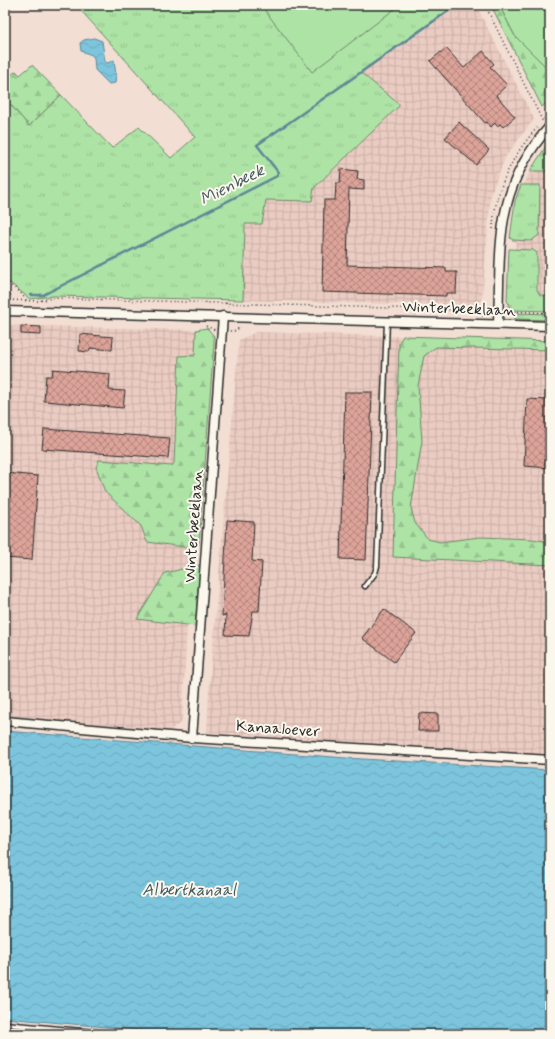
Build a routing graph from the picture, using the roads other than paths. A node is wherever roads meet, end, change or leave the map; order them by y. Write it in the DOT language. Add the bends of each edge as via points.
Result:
graph roads {
  1 [pos="549,127"];
  2 [pos="5,311"];
  3 [pos="223,316"];
  4 [pos="387,321"];
  5 [pos="498,324"];
  6 [pos="550,326"];
  7 [pos="365,586"];
  8 [pos="5,721"];
  9 [pos="192,738"];
  10 [pos="550,760"];
  11 [pos="5,1024"];
  12 [pos="114,1034"];
  1 -- 5 [label="street" via="529,151 506,204 502,228"];
  2 -- 3 [label="street, Winterbeeklaan"];
  3 -- 4 [label="street, Winterbeeklaan"];
  3 -- 9 [label="street, Winterbeeklaan"];
  4 -- 5 [label="street, Winterbeeklaan"];
  4 -- 7 [label="lane" via="377,566"];
  5 -- 6 [label="street, Winterbeeklaan"];
  8 -- 9 [label="street, Kanaaloever"];
  9 -- 10 [label="street, Kanaaloever"];
  11 -- 12 [label="lane"];
}
